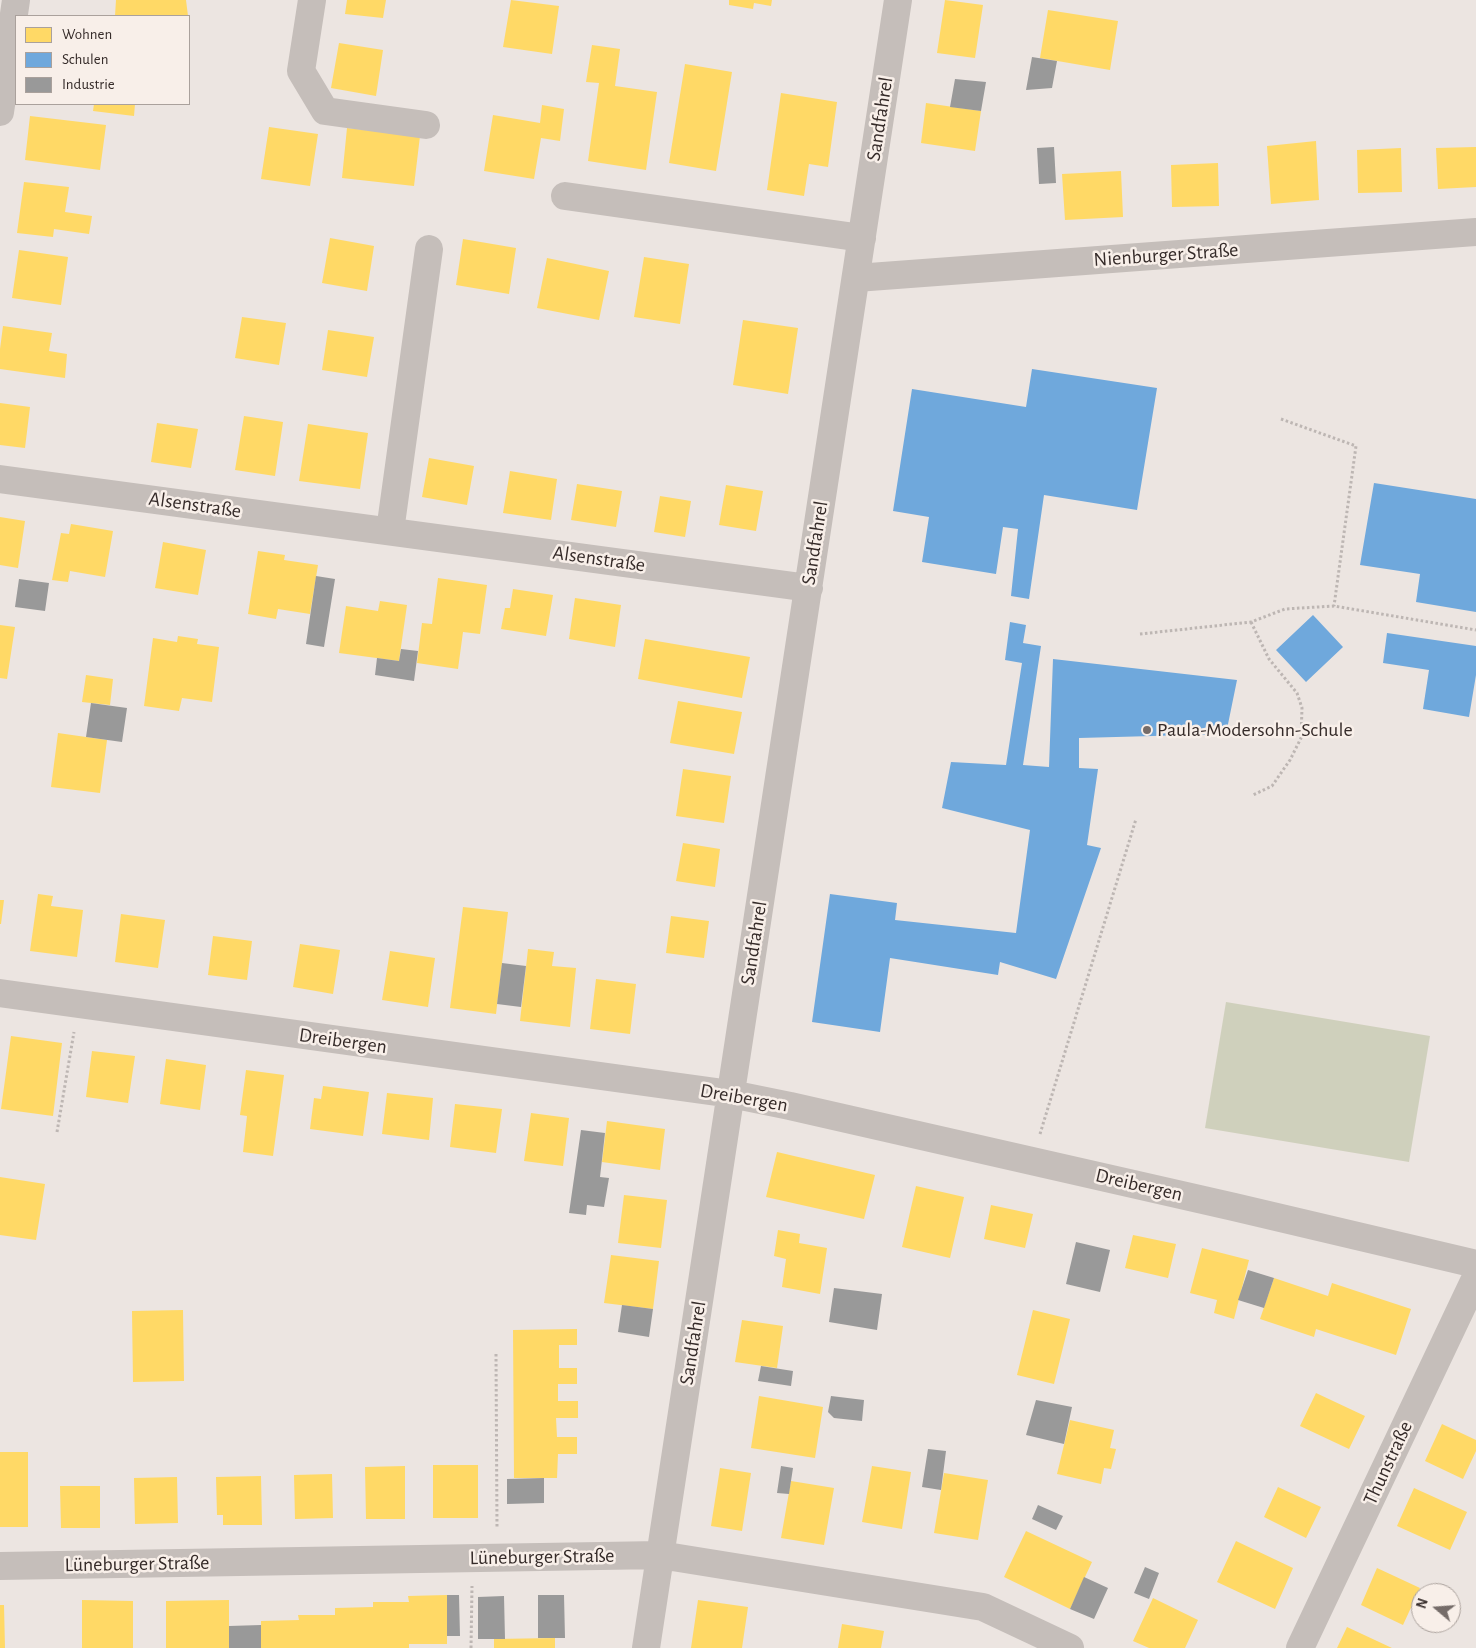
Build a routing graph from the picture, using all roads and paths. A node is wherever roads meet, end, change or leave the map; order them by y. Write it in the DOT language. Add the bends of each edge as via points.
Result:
graph roads {
  1 [pos="16,0"];
  2 [pos="312,0"];
  3 [pos="898,0"];
  4 [pos="0,112"];
  5 [pos="426,125"];
  6 [pos="565,196"];
  7 [pos="1476,232"];
  8 [pos="862,238"];
  9 [pos="429,249"];
  10 [pos="856,278"];
  11 [pos="1281,419"];
  12 [pos="0,479"];
  13 [pos="390,531"];
  14 [pos="808,588"];
  15 [pos="1334,606"];
  16 [pos="1251,622"];
  17 [pos="1476,630"];
  18 [pos="1140,634"];
  19 [pos="1253,795"];
  20 [pos="1136,819"];
  21 [pos="0,993"];
  22 [pos="78,1004"];
  23 [pos="731,1094"];
  24 [pos="57,1132"];
  25 [pos="1031,1161"];
  26 [pos="1476,1264"];
  27 [pos="1476,1277"];
  28 [pos="496,1354"];
  29 [pos="660,1555"];
  30 [pos="485,1558"];
  31 [pos="0,1566"];
  32 [pos="471,1648"];
  33 [pos="646,1648"];
  34 [pos="1070,1648"];
  35 [pos="1300,1648"];
  1 -- 4 [label="street"];
  2 -- 5 [label="street" via="301,71 325,111"];
  3 -- 8 [label="street, Sandfahrel"];
  6 -- 8 [label="street"];
  7 -- 10 [label="street, Nienburger Straße"];
  8 -- 10 [label="street, Sandfahrel"];
  9 -- 13 [label="street"];
  10 -- 14 [label="street, Sandfahrel"];
  11 -- 15 [label="path" via="1356,446"];
  12 -- 13 [label="street, Alsenstraße"];
  13 -- 14 [label="street, Alsenstraße"];
  14 -- 23 [label="street, Sandfahrel"];
  15 -- 16 [label="path" via="1285,609"];
  15 -- 17 [label="path"];
  16 -- 18 [label="path"];
  16 -- 19 [label="path" via="1269,659 1297,693 1302,708 1301,738 1290,760 1272,786"];
  20 -- 25 [label="path"];
  21 -- 22 [label="street, Dreibergen"];
  22 -- 23 [label="street, Dreibergen"];
  22 -- 24 [label="path"];
  23 -- 25 [label="street, Dreibergen"];
  23 -- 29 [label="street, Sandfahrel"];
  25 -- 26 [label="street, Dreibergen"];
  27 -- 35 [label="street, Thunstraße"];
  28 -- 30 [label="path"];
  29 -- 30 [label="street, Lüneburger Straße"];
  29 -- 33 [label="street, Sandfahrel"];
  29 -- 34 [label="street, Lüneburger Straße" via="983,1607"];
  30 -- 31 [label="street, Lüneburger Straße"];
  30 -- 32 [label="path"];
}
